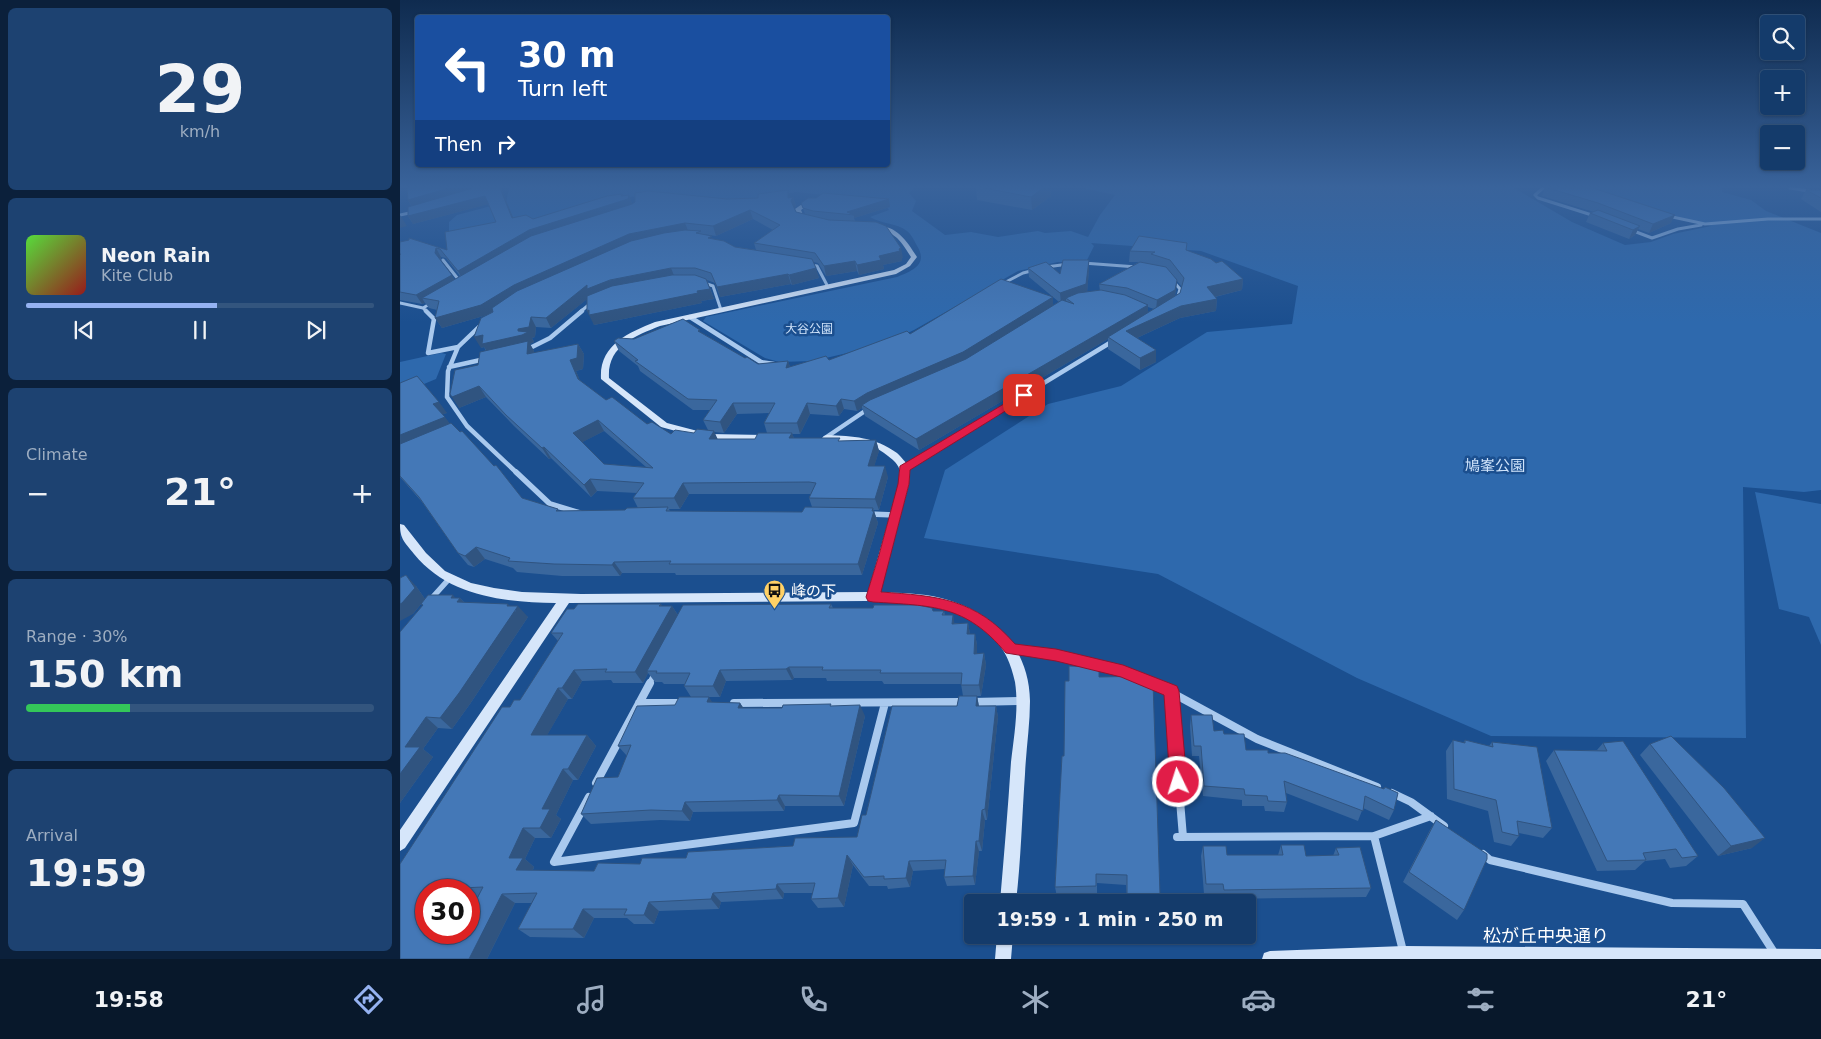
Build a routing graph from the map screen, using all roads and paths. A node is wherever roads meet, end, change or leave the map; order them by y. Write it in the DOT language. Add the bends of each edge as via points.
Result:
graph roads {
  1 [pos="898,233"];
  2 [pos="1639,233"];
  3 [pos="1667,233"];
  4 [pos="443,260"];
  5 [pos="807,264"];
  6 [pos="1142,268"];
  7 [pos="1167,274"];
  8 [pos="470,279"];
  9 [pos="699,281"];
  10 [pos="462,284"];
  11 [pos="828,288"];
  12 [pos="995,288"];
  13 [pos="454,289"];
  14 [pos="438,298"];
  15 [pos="599,300"];
  16 [pos="401,304"];
  17 [pos="1170,306"];
  18 [pos="423,308"];
  19 [pos="721,310"];
  20 [pos="690,317"];
  21 [pos="485,321"];
  22 [pos="1120,337"];
  23 [pos="458,347"];
  24 [pos="521,351"];
  25 [pos="494,357"];
  26 [pos="778,365"];
  27 [pos="449,367"];
  28 [pos="871,407"];
  29 [pos="467,426"];
  30 [pos="458,429"];
  31 [pos="778,438"];
  32 [pos="820,438"];
  33 [pos="904,468"];
  34 [pos="866,514"];
  35 [pos="588,515"];
  36 [pos="896,515"];
  37 [pos="400,528"];
  38 [pos="449,579"];
  39 [pos="873,597"];
  40 [pos="566,598"];
  41 [pos="425,606"];
  42 [pos="1011,649"];
  43 [pos="657,668"];
  44 [pos="1171,691"];
  45 [pos="1024,701"];
  46 [pos="639,703"];
  47 [pos="688,703"];
  48 [pos="727,703"];
  49 [pos="885,703"];
  50 [pos="1431,816"];
  51 [pos="1453,832"];
  52 [pos="1374,836"];
  53 [pos="400,843"];
  54 [pos="1475,849"];
  55 [pos="1009,894"];
  56 [pos="1004,944"];
  57 [pos="1404,954"];
  58 [pos="1776,955"];
  59 [pos="1821,957"];
  60 [pos="1003,959"];
  61 [pos="1270,959"];
  1 -- 11 [label="street" via="914,257 908,265 896,272"];
  2 -- 3 [label="street" via="1652,238"];
  4 -- 10 [label="street"];
  5 -- 11 [label="street" via="817,266"];
  6 -- 12 [label="street" via="1057,264 1023,273"];
  7 -- 17 [label="street" via="1180,289 1177,302"];
  8 -- 10 [label="street"];
  9 -- 19 [label="street" via="713,286"];
  10 -- 13 [label="street"];
  11 -- 19 [label="street"];
  14 -- 18 [label="street"];
  15 -- 24 [label="street" via="590,303 550,338"];
  16 -- 18 [label="street"];
  18 -- 23 [label="street" via="434,319 428,354"];
  19 -- 20 [label="street"];
  20 -- 26 [label="street" via="761,362"];
  20 -- 31 [label="street" via="658,324 622,342 604,360 605,379 664,425 709,437"];
  21 -- 23 [label="street"];
  22 -- 33 [label="street"];
  23 -- 27 [label="street"];
  25 -- 27 [label="street"];
  27 -- 29 [label="street" via="447,397"];
  28 -- 32 [label="street"];
  29 -- 30 [label="street"];
  29 -- 35 [label="street" via="550,504"];
  32 -- 33 [label="street" via="873,442 898,459"];
  33 -- 36 [label="street" via="904,484"];
  34 -- 36 [label="street"];
  36 -- 39 [label="street"];
  37 -- 38 [label="street" via="429,564"];
  38 -- 40 [label="street" via="493,593"];
  38 -- 41 [label="street"];
  39 -- 40 [label="street" via="692,602"];
  39 -- 42 [label="street" via="951,605 995,631"];
  40 -- 53 [label="street"];
  42 -- 44 [label="street" via="1056,655 1123,671"];
  42 -- 45 [label="street" via="1022,679"];
  43 -- 46 [label="street"];
  44 -- 50 [label="street" via="1257,740 1411,802"];
  44 -- 52 [label="street" via="1180,837"];
  45 -- 49 [label="street"];
  45 -- 55 [label="street"];
  46 -- 47 [label="street"];
  46 -- 49 [label="street" via="554,862 854,823"];
  48 -- 49 [label="street"];
  50 -- 51 [label="street"];
  50 -- 52 [label="street"];
  52 -- 57 [label="street"];
  54 -- 58 [label="street" via="1490,860 1672,904 1743,904"];
  56 -- 60 [label="street"];
  57 -- 58 [label="street, 松が丘中央通り"];
  57 -- 61 [label="street, 松が丘中央通り"];
  58 -- 59 [label="street, 松が丘中央通り"];
}
